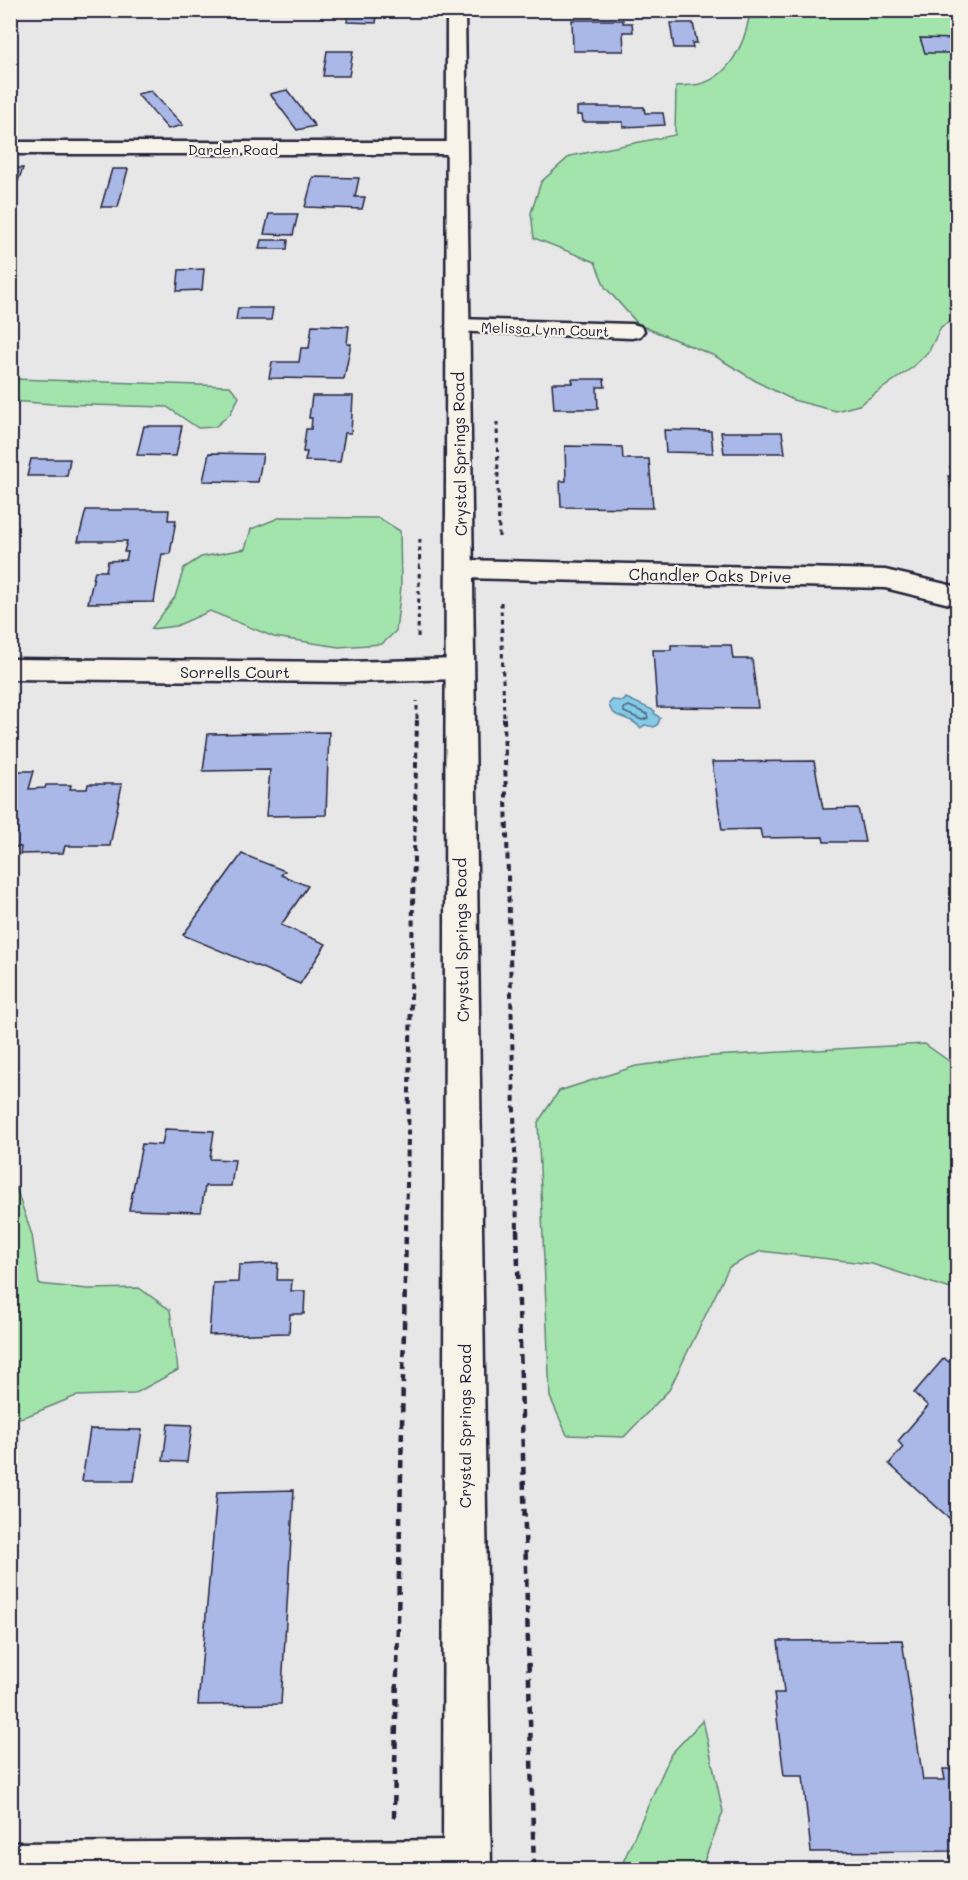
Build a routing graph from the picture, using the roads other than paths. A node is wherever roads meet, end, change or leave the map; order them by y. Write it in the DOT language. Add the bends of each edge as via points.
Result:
graph roads {
  1 [pos="456,10"];
  2 [pos="10,148"];
  3 [pos="456,148"];
  4 [pos="458,326"];
  5 [pos="632,331"];
  6 [pos="460,569"];
  7 [pos="957,597"];
  8 [pos="10,669"];
  9 [pos="460,669"];
  10 [pos="10,1867"];
  11 [pos="467,1867"];
  1 -- 3 [label="street, Crystal Springs Road"];
  2 -- 3 [label="street, Darden Road"];
  3 -- 4 [label="street, Crystal Springs Road"];
  4 -- 5 [label="street, Melissa Lynn Court"];
  4 -- 6 [label="street, Crystal Springs Road"];
  6 -- 7 [label="street, Chandler Oaks Drive" via="885,579"];
  6 -- 9 [label="street, Crystal Springs Road"];
  8 -- 9 [label="street, Sorrells Court"];
  9 -- 11 [label="street, Crystal Springs Road"];
  10 -- 11 [label="street"];
}
